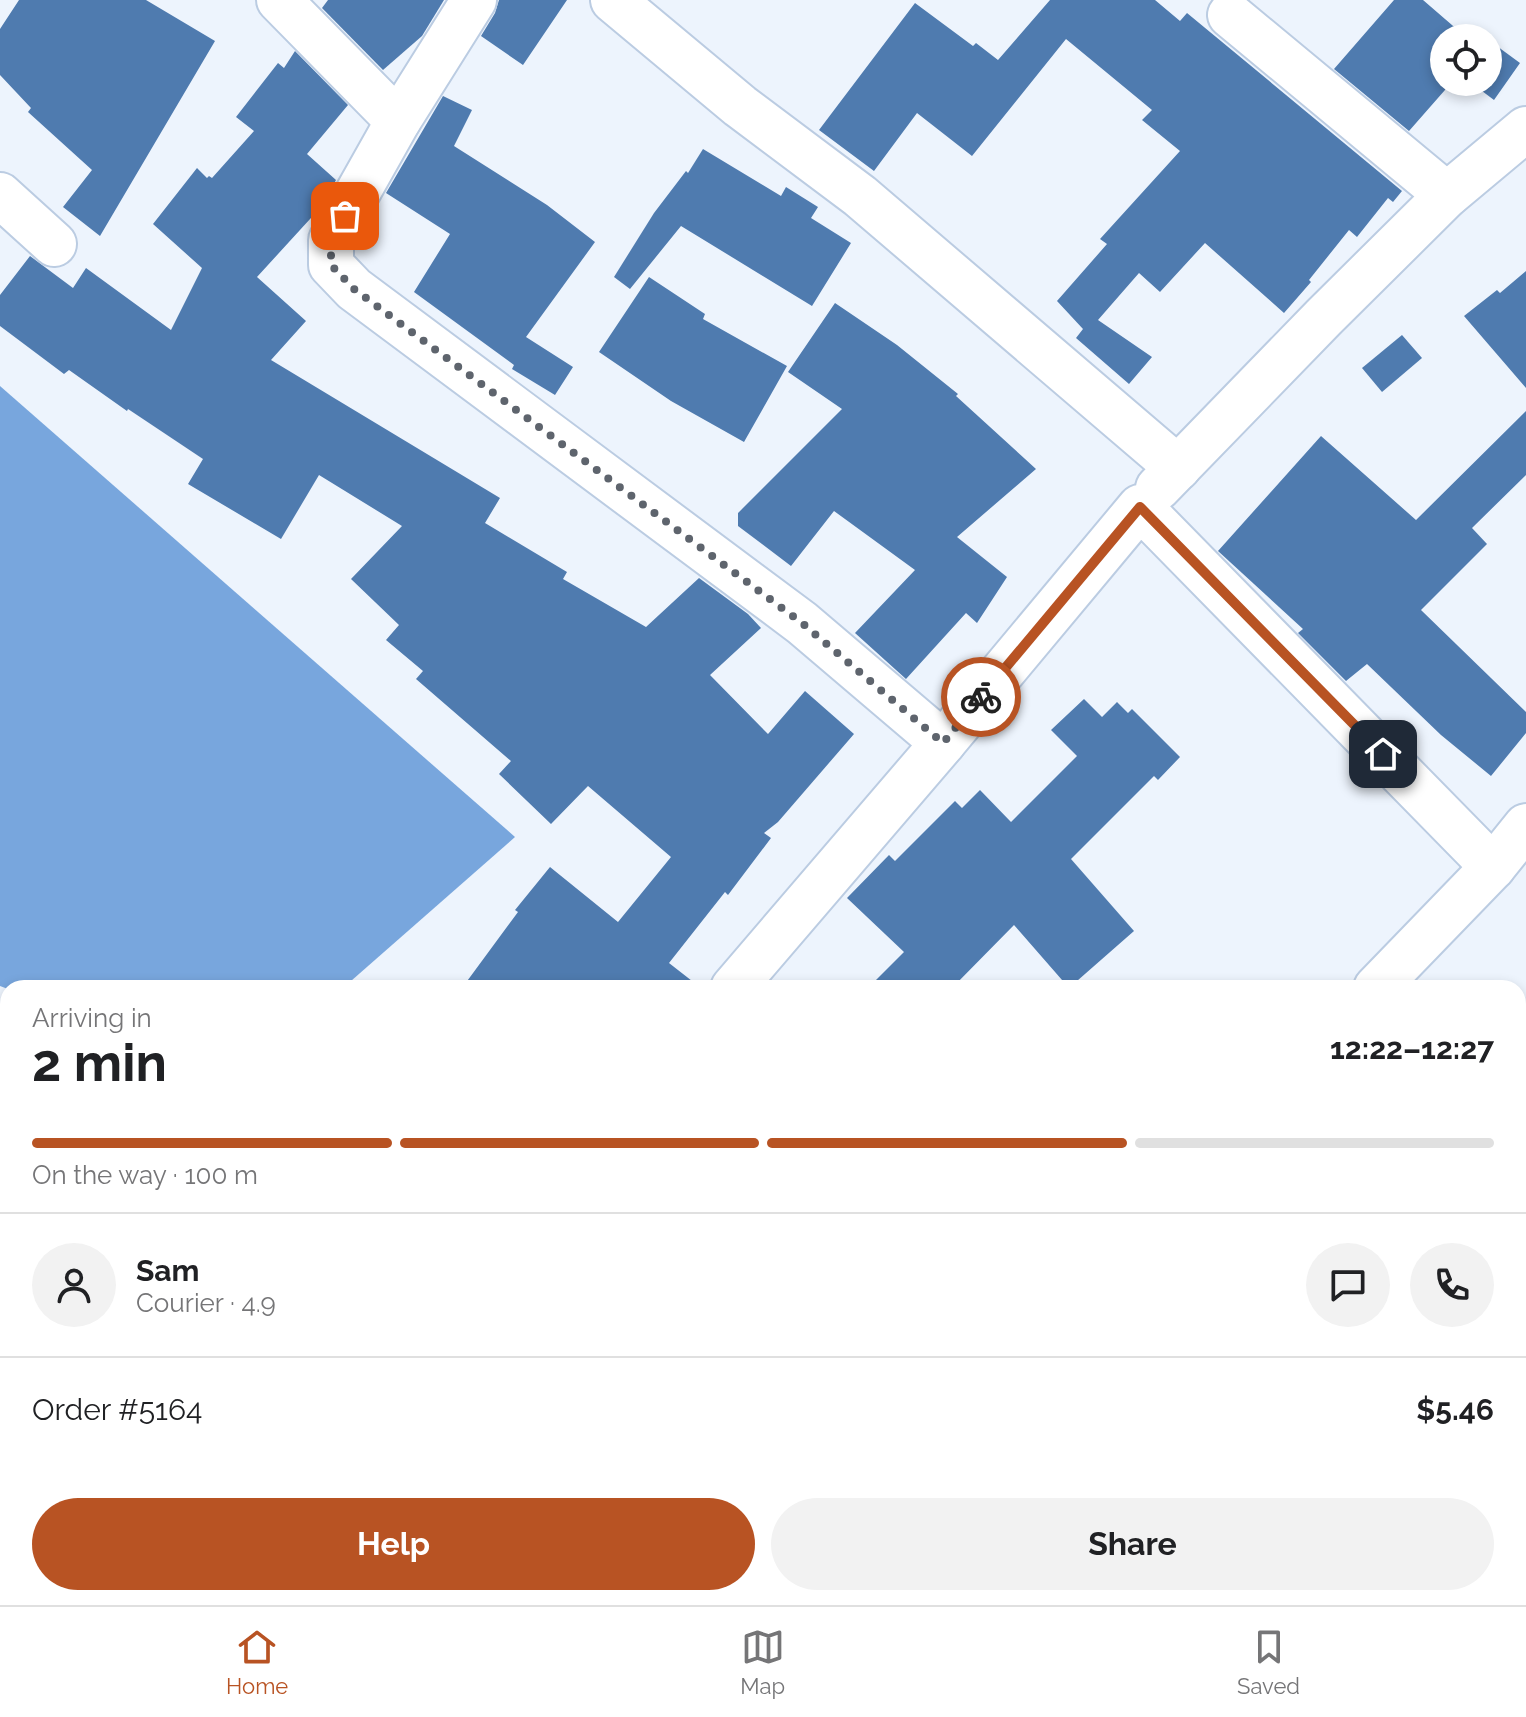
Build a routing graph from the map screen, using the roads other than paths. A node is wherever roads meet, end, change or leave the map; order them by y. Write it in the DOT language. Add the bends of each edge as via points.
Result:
graph roads {
  1 [pos="279,0"];
  2 [pos="474,0"];
  3 [pos="613,0"];
  4 [pos="1230,15"];
  5 [pos="398,121"];
  6 [pos="1526,129"];
  7 [pos="0,195"];
  8 [pos="1447,195"];
  9 [pos="54,244"];
  10 [pos="1178,468"];
  11 [pos="1140,507"];
  12 [pos="943,743"];
  13 [pos="1526,826"];
  14 [pos="1493,867"];
  15 [pos="740,980"];
  16 [pos="1384,980"];
  1 -- 5 [label="street"];
  2 -- 5 [label="street"];
  3 -- 10 [label="street" via="740,106 860,196"];
  4 -- 8 [label="street"];
  5 -- 12 [label="street" via="331,240 331,265 354,289 802,623"];
  6 -- 8 [label="street"];
  7 -- 9 [label="street"];
  8 -- 10 [label="street"];
  10 -- 11 [label="street"];
  11 -- 12 [label="street"];
  11 -- 14 [label="street"];
  12 -- 15 [label="street"];
  13 -- 14 [label="street"];
  14 -- 16 [label="street"];
}
